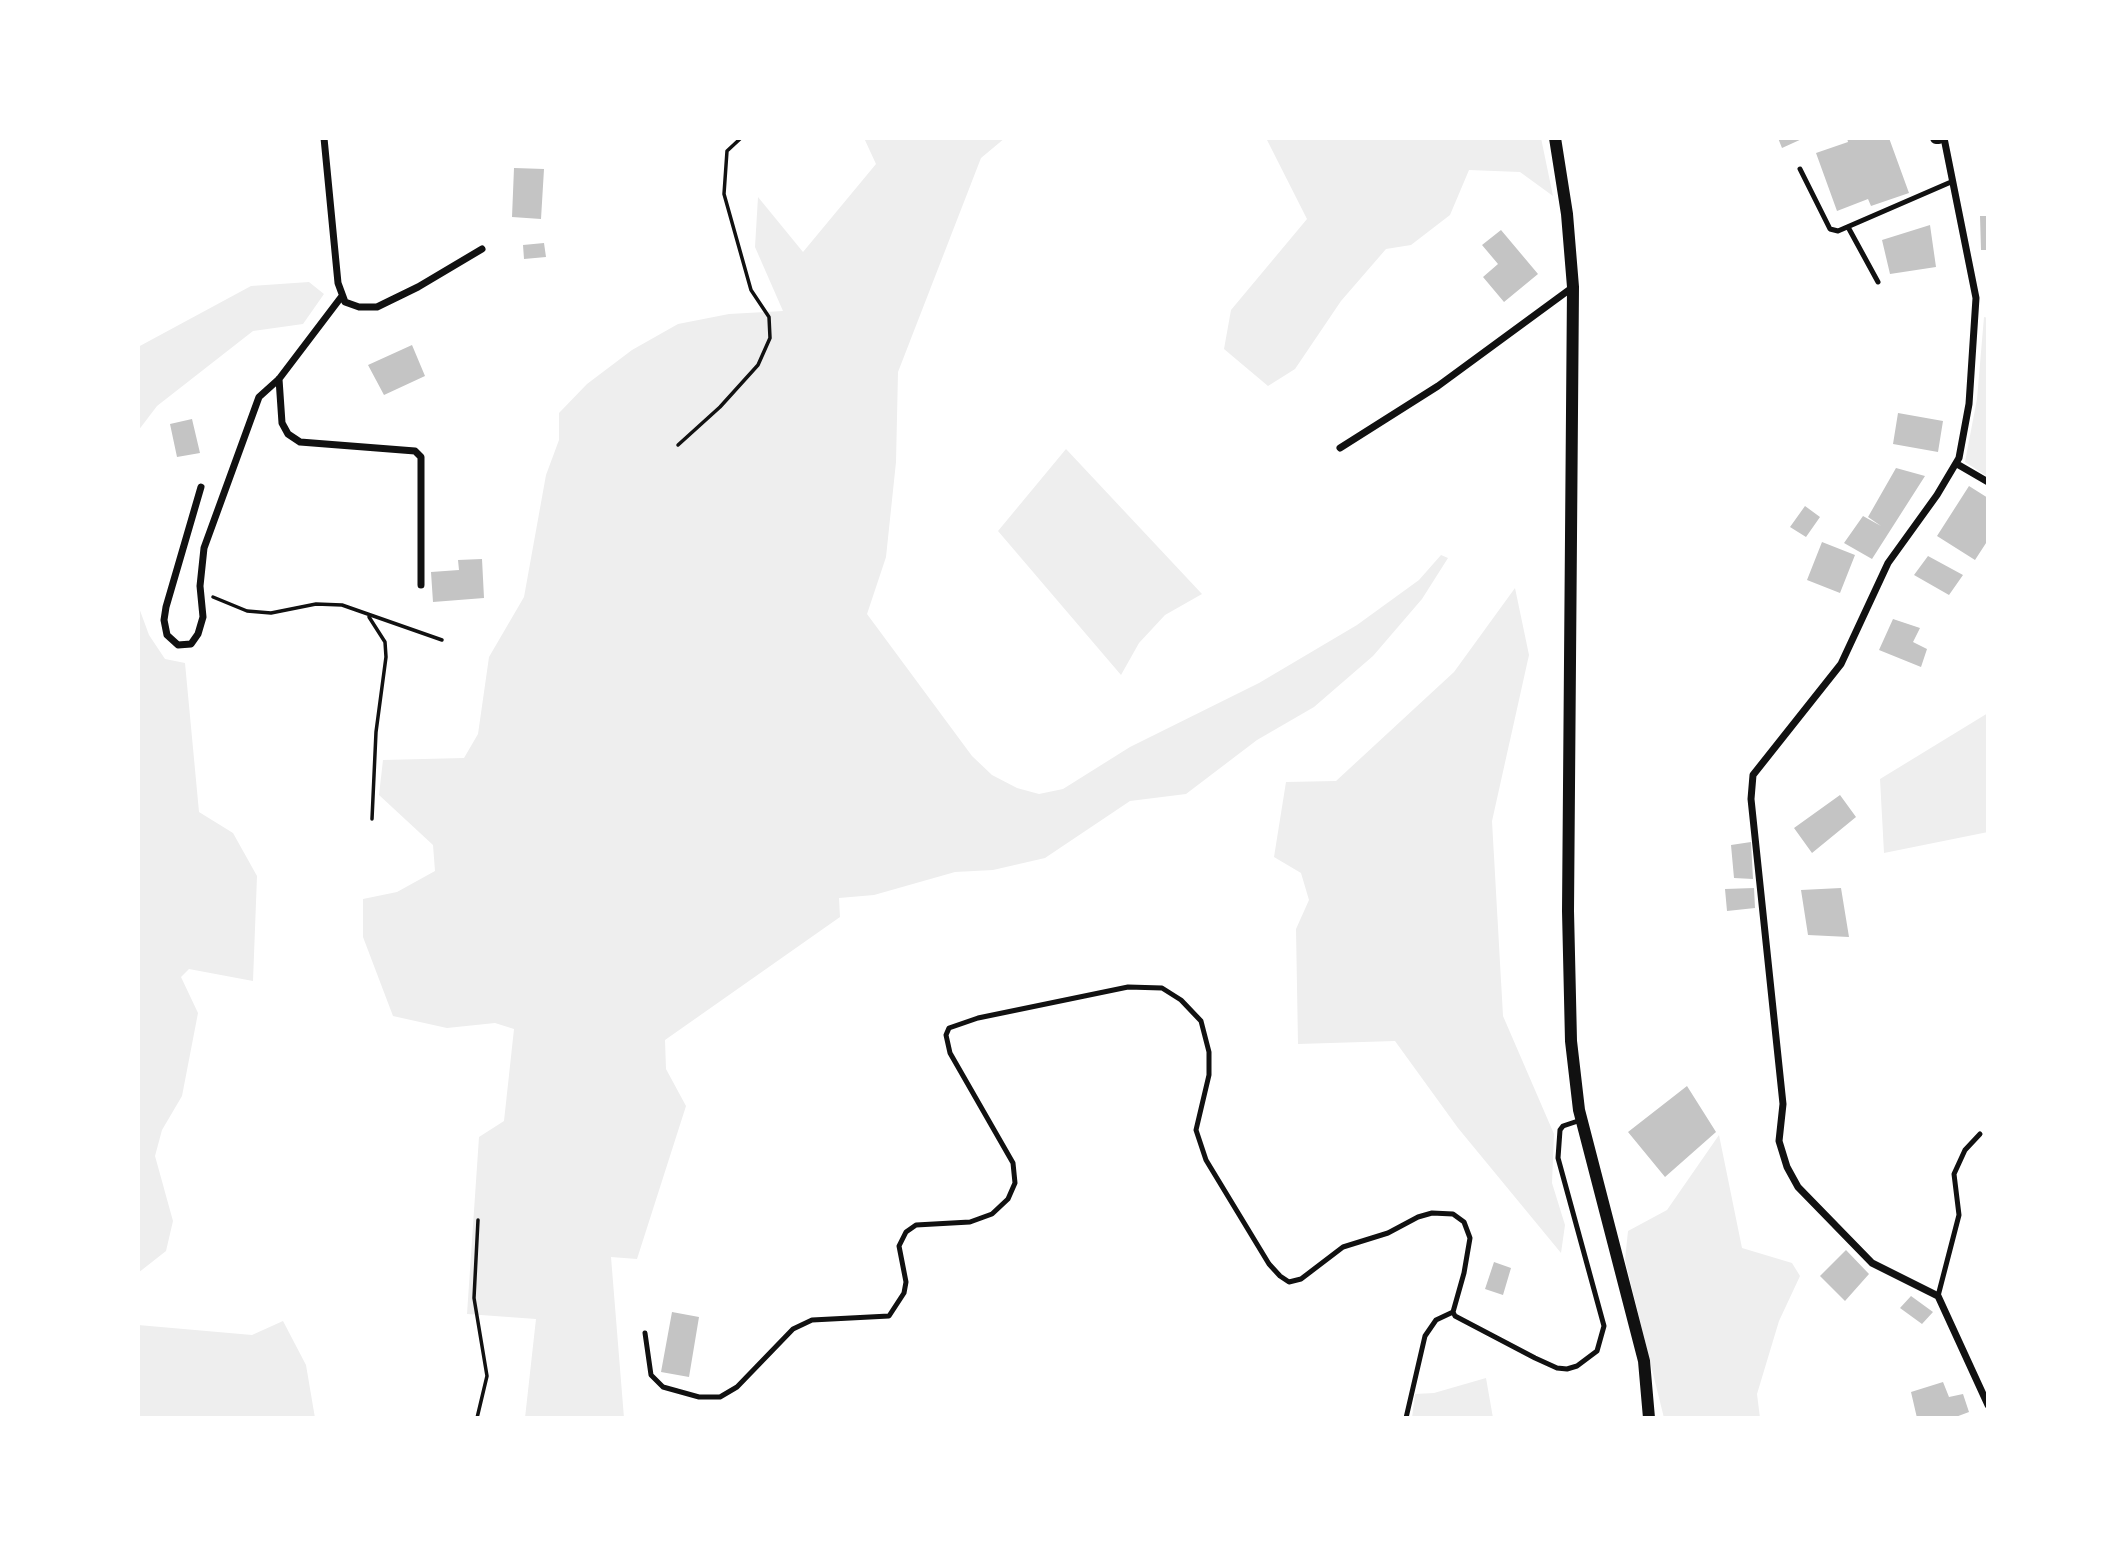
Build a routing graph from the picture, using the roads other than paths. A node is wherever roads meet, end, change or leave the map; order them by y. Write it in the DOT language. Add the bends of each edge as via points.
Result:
graph roads {
  1 [pos="324,138"];
  2 [pos="1555,138"];
  3 [pos="1940,138"];
  4 [pos="1800,169"];
  5 [pos="1951,182"];
  6 [pos="1848,227"];
  7 [pos="482,248"];
  8 [pos="1878,282"];
  9 [pos="1573,287"];
  10 [pos="342,296"];
  11 [pos="279,379"];
  12 [pos="1340,448"];
  13 [pos="1957,464"];
  14 [pos="1988,482"];
  15 [pos="201,487"];
  16 [pos="421,585"];
  17 [pos="1581,1120"];
  18 [pos="1980,1134"];
  19 [pos="1938,1296"];
  20 [pos="1452,1312"];
  21 [pos="645,1334"];
  22 [pos="1988,1405"];
  23 [pos="1406,1418"];
  24 [pos="1649,1418"];
  1 -- 10 [label="street"];
  2 -- 9 [label="street"];
  3 -- 5 [label="street"];
  4 -- 6 [label="lane" via="1830,229"];
  5 -- 6 [label="lane"];
  5 -- 13 [label="street" via="1976,298 1969,404"];
  6 -- 8 [label="lane"];
  7 -- 10 [label="street" via="377,307 354,306"];
  9 -- 12 [label="street" via="1438,386"];
  9 -- 17 [label="street" via="1568,911 1571,1041"];
  10 -- 11 [label="street"];
  11 -- 15 [label="street" via="259,397 250,417 204,548 203,617 198,634 191,644 178,645 167,635 166,607"];
  11 -- 16 [label="street" via="282,423 300,442 415,451 421,457"];
  13 -- 14 [label="street"];
  13 -- 19 [label="street" via="1888,563 1841,664 1753,775 1751,799 1783,1104 1779,1141 1787,1167 1798,1187 1872,1263"];
  17 -- 20 [label="lane" via="1560,1130 1558,1158 1603,1316 1603,1337 1597,1351 1577,1366 1557,1368 1463,1322"];
  17 -- 24 [label="street" via="1644,1361"];
  18 -- 19 [label="lane" via="1965,1150 1954,1174 1959,1216"];
  19 -- 22 [label="street"];
  20 -- 21 [label="lane" via="1469,1238 1464,1222 1453,1214 1418,1217 1388,1233 1343,1247 1301,1279 1289,1282 1280,1276 1206,1160 1196,1130 1209,1075 1201,1021 1162,988 1128,987 949,1028 950,1053 1013,1163 1015,1184 1009,1199 992,1214 970,1222 916,1225 906,1232 899,1247 904,1293 889,1316 812,1321 793,1329 737,1387 720,1396 699,1397 663,1387 651,1376"];
  20 -- 23 [label="lane" via="1436,1320 1425,1336"];
}
